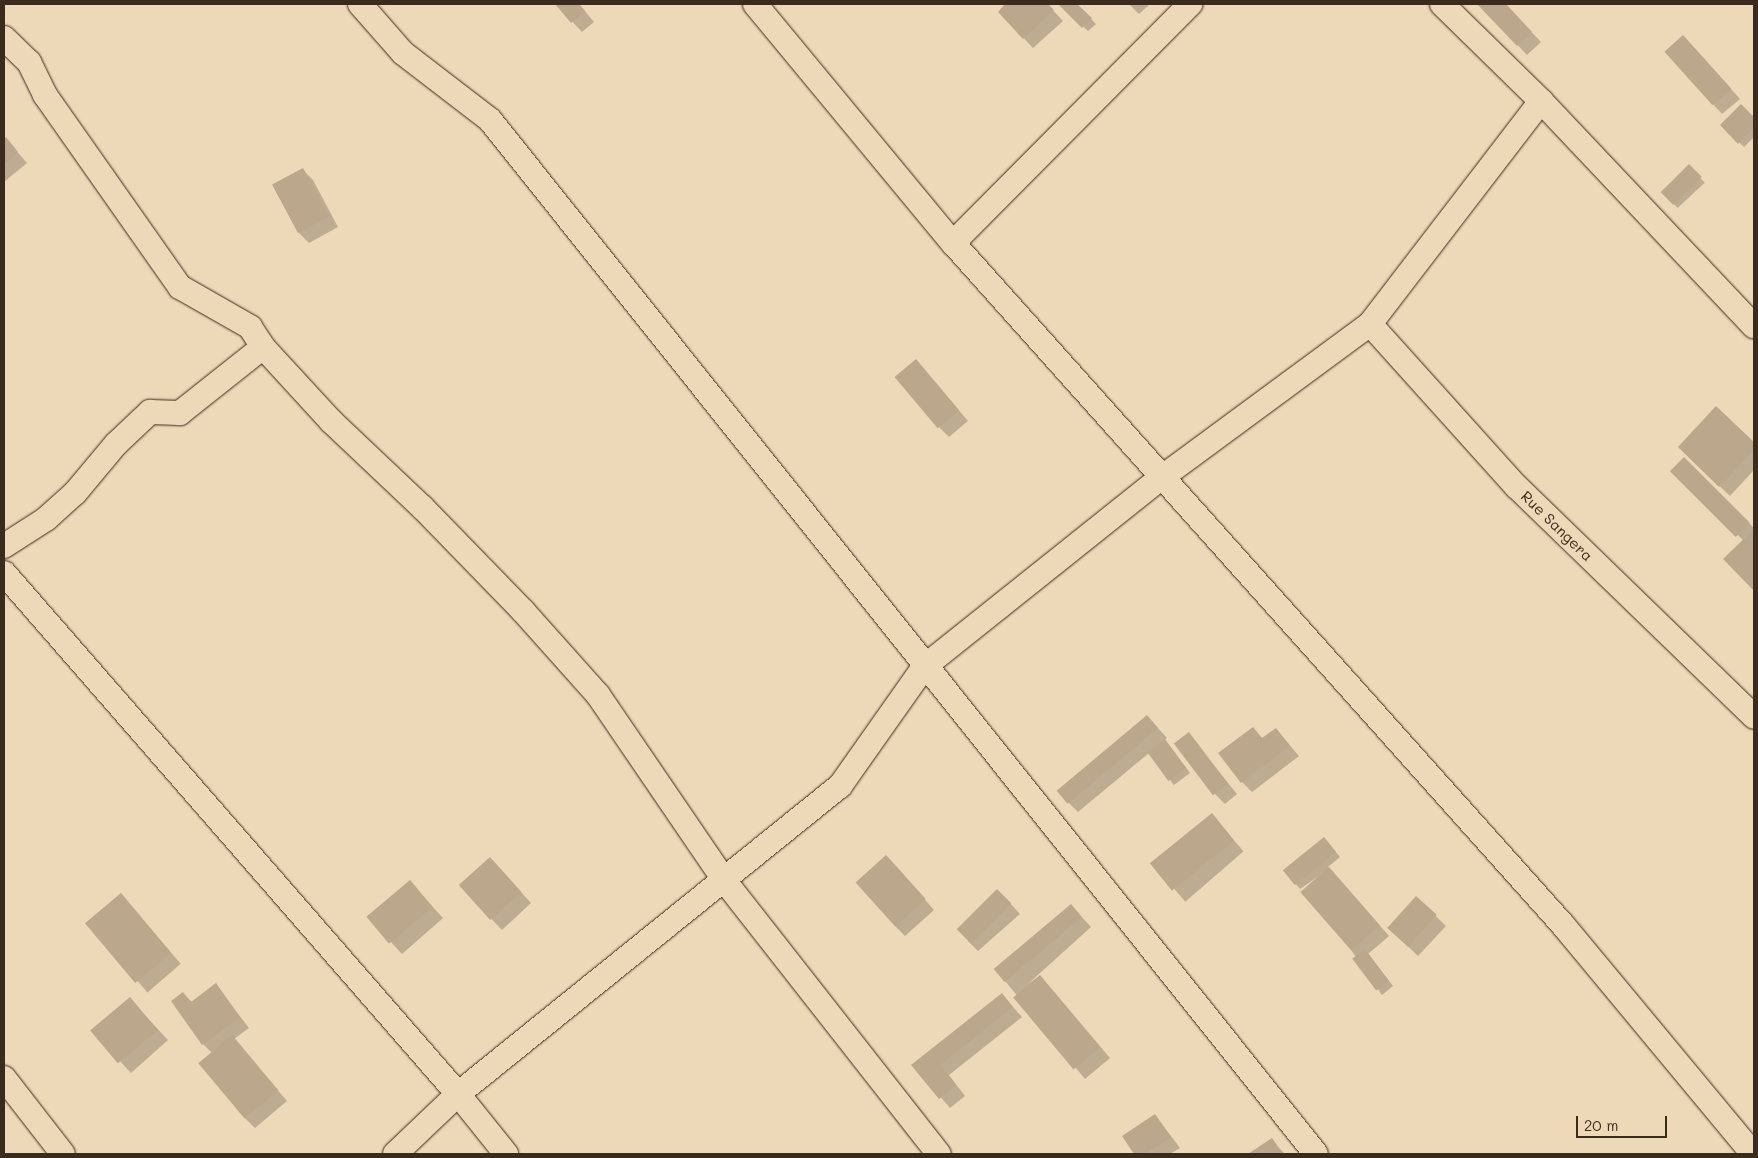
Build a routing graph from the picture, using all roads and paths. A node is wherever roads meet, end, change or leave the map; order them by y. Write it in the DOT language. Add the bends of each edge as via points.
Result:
graph roads {
  1 [pos="360,4"];
  2 [pos="755,4"];
  3 [pos="1190,4"];
  4 [pos="1442,4"];
  5 [pos="4,38"];
  6 [pos="1541,101"];
  7 [pos="953,243"];
  8 [pos="1752,319"];
  9 [pos="1370,324"];
  10 [pos="263,347"];
  11 [pos="1161,478"];
  12 [pos="4,546"];
  13 [pos="4,573"];
  14 [pos="924,667"];
  15 [pos="1754,717"];
  16 [pos="724,880"];
  17 [pos="4,1078"];
  18 [pos="458,1094"];
  19 [pos="63,1154"];
  20 [pos="395,1154"];
  21 [pos="506,1154"];
  22 [pos="939,1154"];
  23 [pos="1316,1154"];
  24 [pos="1753,1154"];
  1 -- 14 [label="street" via="403,53 490,120"];
  2 -- 7 [label="street"];
  3 -- 7 [label="street"];
  4 -- 6 [label="street"];
  5 -- 10 [label="street" via="29,62 45,95 180,287 250,327"];
  6 -- 8 [label="street"];
  6 -- 9 [label="street"];
  7 -- 11 [label="street"];
  9 -- 11 [label="street"];
  9 -- 15 [label="street, Rue Sangera" via="1517,487"];
  10 -- 12 [label="street" via="180,413 150,412 116,444 76,494 46,519"];
  10 -- 16 [label="street" via="332,422 422,507 598,695"];
  11 -- 14 [label="street"];
  11 -- 24 [label="street" via="1563,925"];
  13 -- 18 [label="street"];
  14 -- 16 [label="street" via="840,786"];
  14 -- 23 [label="street"];
  16 -- 18 [label="street"];
  16 -- 22 [label="street"];
  17 -- 19 [label="street"];
  18 -- 20 [label="street"];
  18 -- 21 [label="street"];
}
